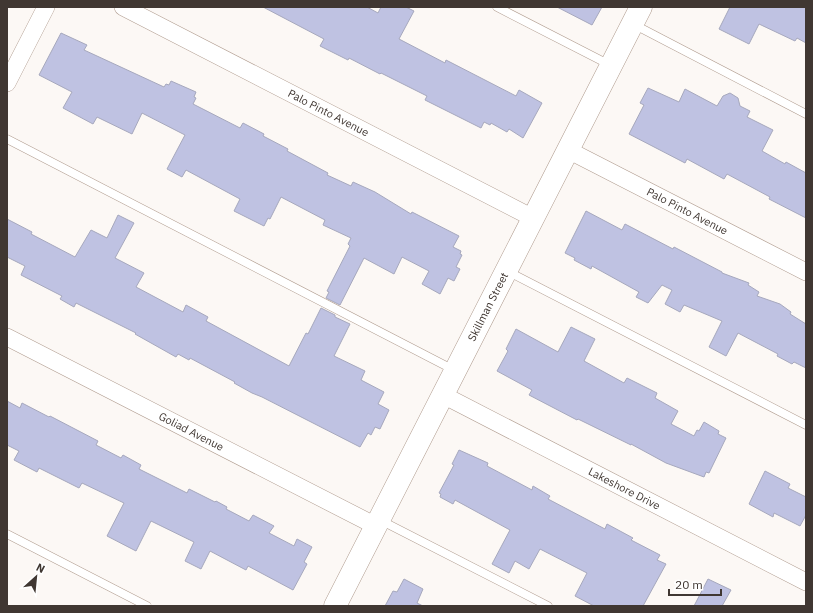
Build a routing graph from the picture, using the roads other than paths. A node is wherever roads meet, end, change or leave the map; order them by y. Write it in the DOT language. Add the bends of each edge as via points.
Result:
graph roads {
  1 [pos="46,7"];
  2 [pos="123,7"];
  3 [pos="497,7"];
  4 [pos="636,15"];
  5 [pos="611,66"];
  6 [pos="7,83"];
  7 [pos="806,114"];
  8 [pos="7,140"];
  9 [pos="568,150"];
  10 [pos="533,218"];
  11 [pos="506,271"];
  12 [pos="806,272"];
  13 [pos="7,337"];
  14 [pos="455,371"];
  15 [pos="443,395"];
  16 [pos="806,425"];
  17 [pos="378,523"];
  18 [pos="7,534"];
  19 [pos="806,582"];
  20 [pos="147,606"];
  21 [pos="335,606"];
  22 [pos="548,606"];
  1 -- 6 [label="street"];
  2 -- 10 [label="street, Palo Pinto Avenue"];
  3 -- 5 [label="lane"];
  4 -- 5 [label="main road, Skillman Street"];
  4 -- 7 [label="lane"];
  5 -- 9 [label="main road, Skillman Street"];
  8 -- 14 [label="lane"];
  9 -- 10 [label="main road, Skillman Street"];
  9 -- 12 [label="street, Palo Pinto Avenue"];
  10 -- 11 [label="main road, Skillman Street"];
  11 -- 14 [label="main road, Skillman Street"];
  11 -- 16 [label="lane"];
  13 -- 17 [label="street, Goliad Avenue"];
  14 -- 15 [label="main road, Skillman Street"];
  15 -- 17 [label="main road, Skillman Street"];
  15 -- 19 [label="street, Lakeshore Drive"];
  17 -- 21 [label="main road, Skillman Street"];
  17 -- 22 [label="lane"];
  18 -- 20 [label="lane"];
}
